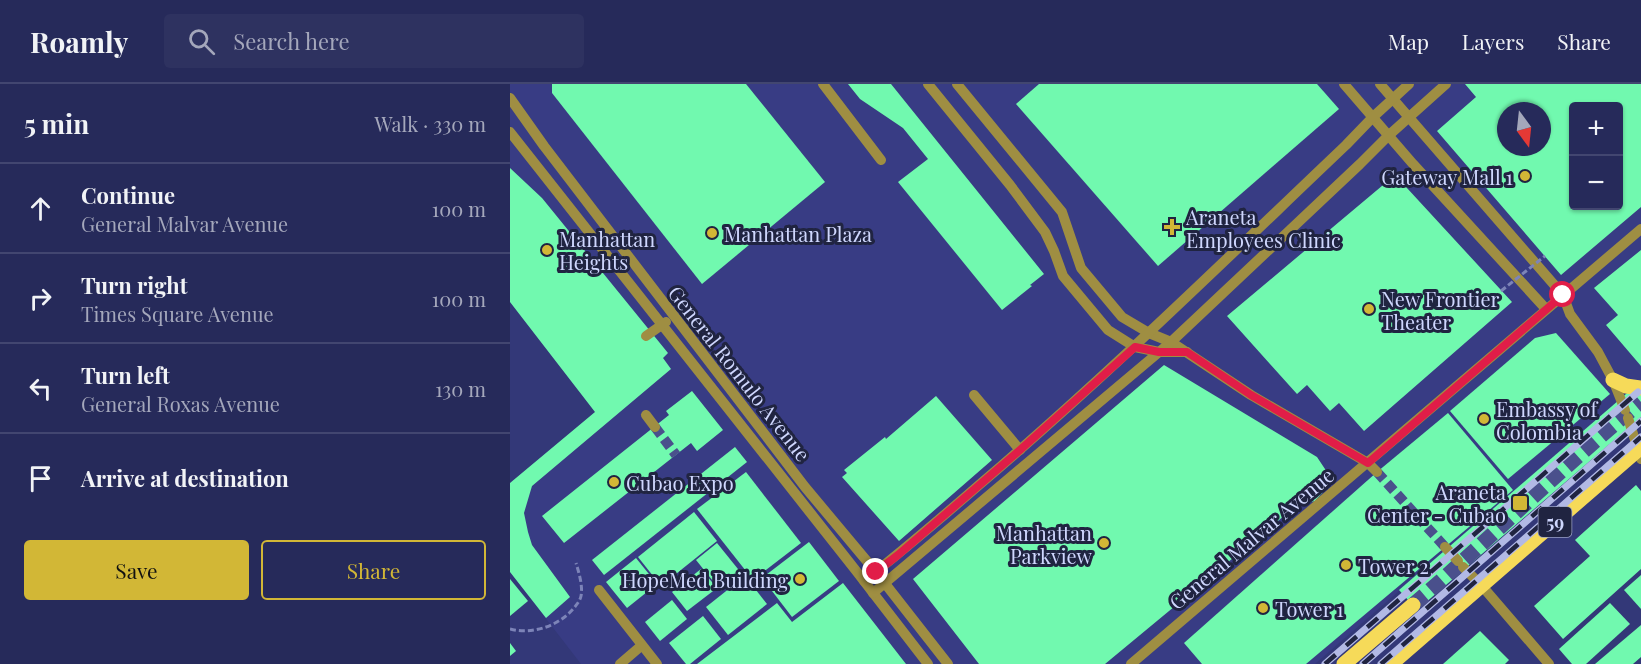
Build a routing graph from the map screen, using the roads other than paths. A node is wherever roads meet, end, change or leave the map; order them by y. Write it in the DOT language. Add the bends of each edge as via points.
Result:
graph roads {
  1 [pos="823,84"];
  2 [pos="928,84"];
  3 [pos="957,84"];
  4 [pos="1344,84"];
  5 [pos="1380,84"];
  6 [pos="1409,84"];
  7 [pos="1446,84"];
  8 [pos="510,98"];
  9 [pos="1392,99"];
  10 [pos="1372,117"];
  11 [pos="1409,118"];
  12 [pos="510,132"];
  13 [pos="1388,136"];
  14 [pos="881,159"];
  15 [pos="1641,229"];
  16 [pos="1563,295"];
  17 [pos="1546,309"];
  18 [pos="674,316"];
  19 [pos="662,325"];
  20 [pos="1149,333"];
  21 [pos="646,336"];
  22 [pos="1171,342"];
  23 [pos="1135,347"];
  24 [pos="1159,352"];
  25 [pos="1187,352"];
  26 [pos="1613,380"];
  27 [pos="1641,388"];
  28 [pos="974,395"];
  29 [pos="646,415"];
  30 [pos="654,427"];
  31 [pos="1020,450"];
  32 [pos="1640,452"];
  33 [pos="1368,463"];
  34 [pos="1377,472"];
  35 [pos="806,487"];
  36 [pos="795,494"];
  37 [pos="1445,547"];
  38 [pos="876,572"];
  39 [pos="864,581"];
  40 [pos="885,584"];
  41 [pos="1482,586"];
  42 [pos="599,590"];
  43 [pos="873,593"];
  44 [pos="1413,605"];
  45 [pos="641,646"];
  46 [pos="1547,663"];
  47 [pos="620,664"];
  48 [pos="657,664"];
  49 [pos="928,664"];
  50 [pos="948,664"];
  51 [pos="1131,664"];
  52 [pos="1344,664"];
  53 [pos="1391,664"];
  1 -- 14 [label="street"];
  2 -- 23 [label="street" via="1045,232 1063,276 1108,330"];
  3 -- 20 [label="street" via="1062,212 1082,267 1115,310"];
  4 -- 10 [label="street"];
  5 -- 9 [label="street"];
  6 -- 9 [label="street"];
  7 -- 11 [label="street"];
  8 -- 18 [label="street, General Romulo Avenue"];
  9 -- 10 [label="street"];
  9 -- 11 [label="street"];
  10 -- 13 [label="street"];
  10 -- 20 [label="street"];
  11 -- 13 [label="street"];
  11 -- 16 [label="street"];
  12 -- 19 [label="street, General Romulo Avenue"];
  13 -- 17 [label="street"];
  13 -- 22 [label="street"];
  15 -- 16 [label="street, General Malvar Avenue"];
  16 -- 17 [label="street, General Malvar Avenue"];
  16 -- 26 [label="street" via="1570,314 1598,351"];
  17 -- 33 [label="street, General Malvar Avenue"];
  18 -- 19 [label="street"];
  18 -- 35 [label="street, General Romulo Avenue"];
  19 -- 21 [label="street"];
  19 -- 36 [label="street, General Romulo Avenue"];
  20 -- 22 [label="street"];
  20 -- 23 [label="street"];
  22 -- 24 [label="street"];
  22 -- 25 [label="street"];
  23 -- 24 [label="street"];
  23 -- 31 [label="street"];
  24 -- 25 [label="street"];
  24 -- 40 [label="street"];
  25 -- 33 [label="street" via="1251,395"];
  26 -- 27 [label="main road"];
  26 -- 32 [label="street"];
  28 -- 31 [label="street"];
  29 -- 30 [label="street"];
  31 -- 38 [label="street"];
  32 -- 41 [label="main road, 59"];
  33 -- 34 [label="street"];
  33 -- 51 [label="street, General Malvar Avenue"];
  35 -- 36 [label="street"];
  35 -- 38 [label="street, General Romulo Avenue"];
  36 -- 39 [label="street, General Romulo Avenue"];
  37 -- 41 [label="street"];
  38 -- 39 [label="street"];
  38 -- 40 [label="street, General Romulo Avenue"];
  39 -- 43 [label="street, General Romulo Avenue"];
  40 -- 43 [label="street"];
  40 -- 50 [label="street, General Romulo Avenue"];
  41 -- 46 [label="street"];
  41 -- 53 [label="main road, 59"];
  42 -- 45 [label="street"];
  43 -- 49 [label="street, General Romulo Avenue"];
  44 -- 52 [label="main road"];
  45 -- 47 [label="street"];
  45 -- 48 [label="street"];
}
